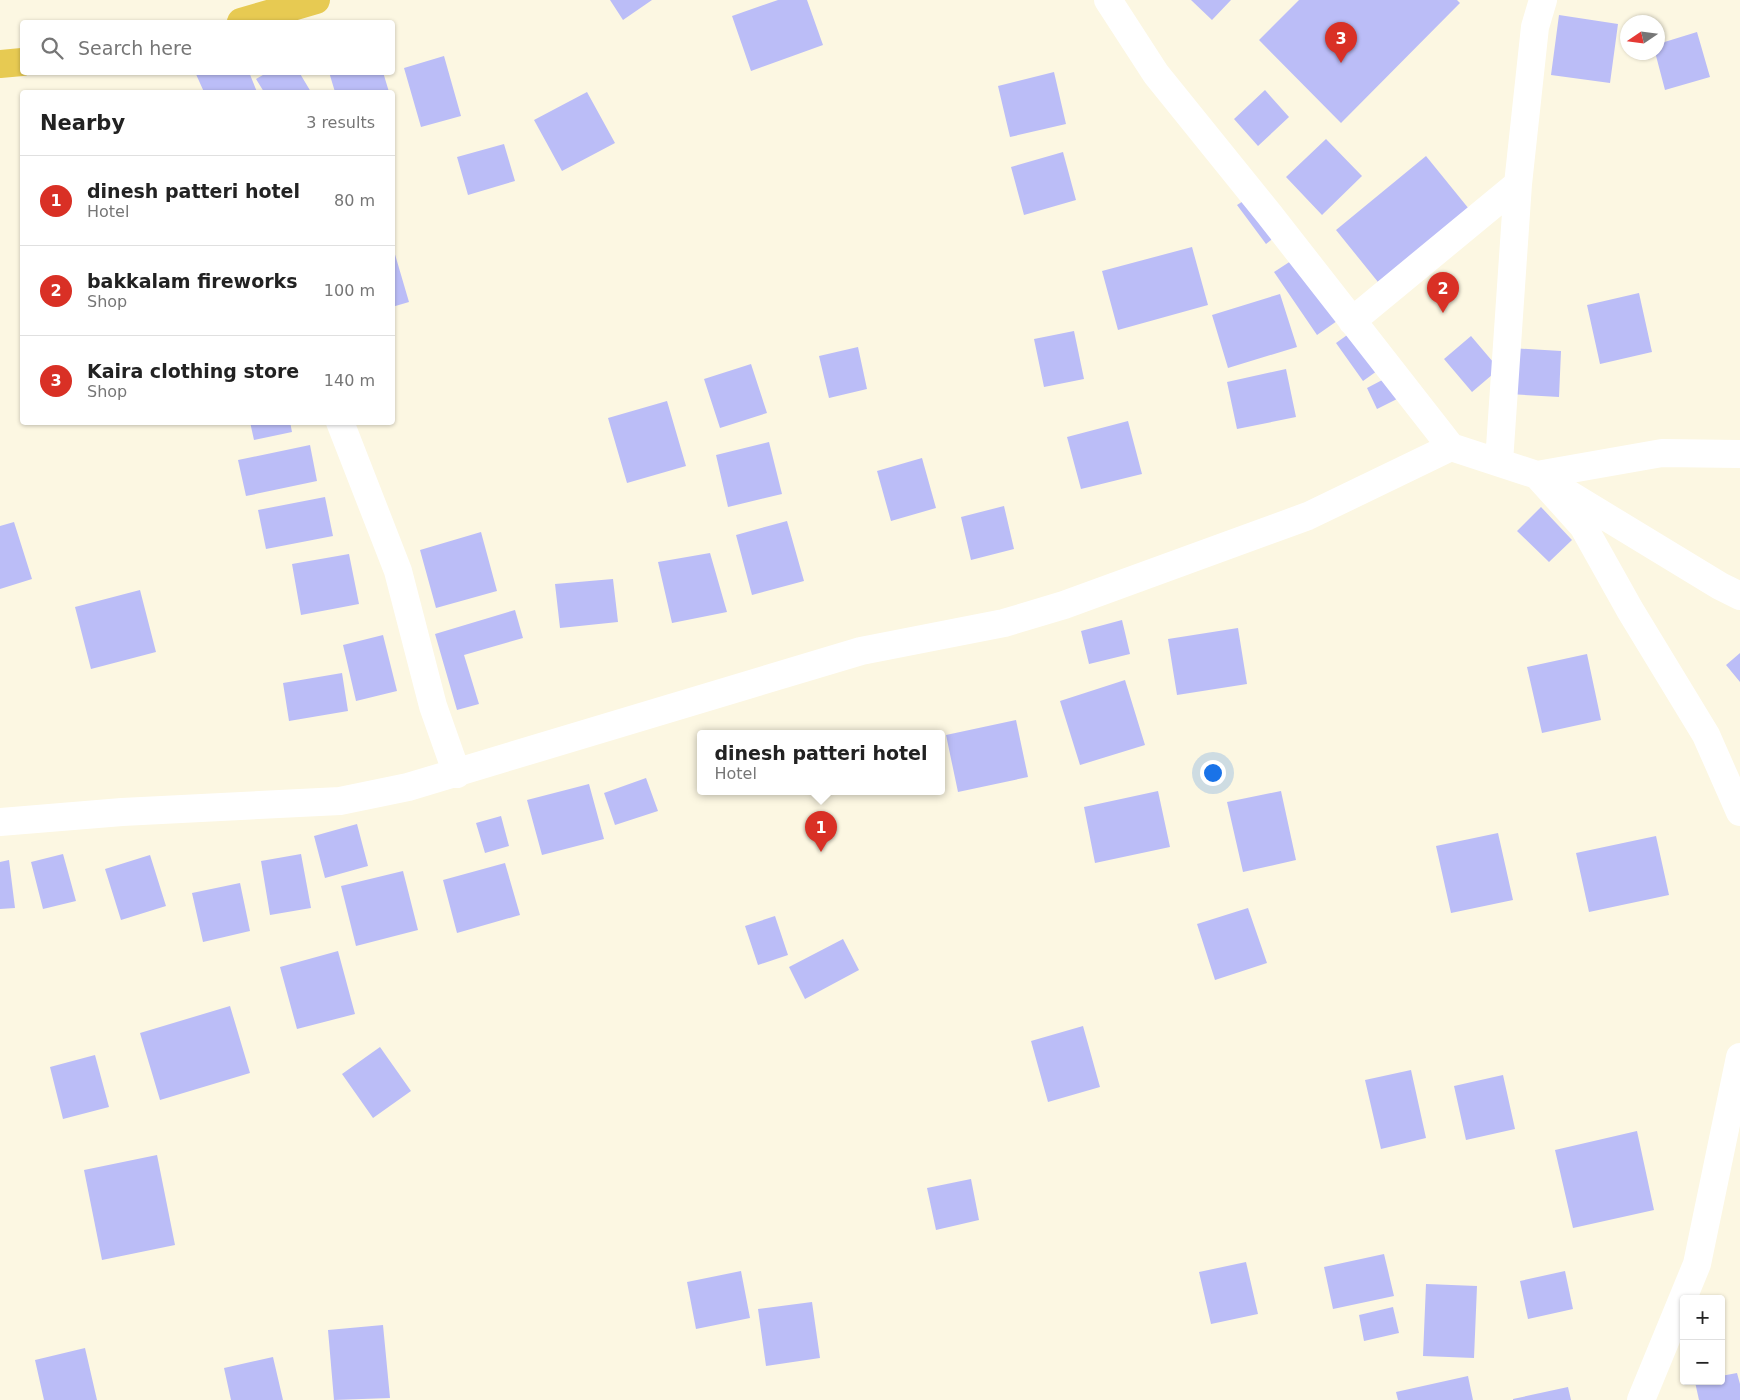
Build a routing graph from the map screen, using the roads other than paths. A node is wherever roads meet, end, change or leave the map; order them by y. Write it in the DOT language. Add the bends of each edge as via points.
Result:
graph roads {
  1 [pos="316,0"];
  2 [pos="1108,0"];
  3 [pos="1543,0"];
  4 [pos="248,20"];
  5 [pos="20,62"];
  6 [pos="0,64"];
  7 [pos="1518,184"];
  8 [pos="1352,321"];
  9 [pos="341,425"];
  10 [pos="1451,447"];
  11 [pos="1740,454"];
  12 [pos="1499,462"];
  13 [pos="1537,475"];
  14 [pos="1740,596"];
  15 [pos="457,774"];
  16 [pos="1740,812"];
  17 [pos="0,822"];
  18 [pos="1740,1057"];
  19 [pos="1641,1400"];
  1 -- 4 [label="highway"];
  2 -- 8 [label="street" via="1156,74"];
  3 -- 7 [label="street" via="1535,27"];
  5 -- 6 [label="highway"];
  7 -- 8 [label="street"];
  7 -- 12 [label="street"];
  8 -- 10 [label="street"];
  9 -- 15 [label="street" via="398,571 433,706"];
  10 -- 12 [label="street"];
  10 -- 15 [label="street" via="1308,516 1064,605 1004,623 861,650"];
  11 -- 13 [label="street" via="1662,453"];
  12 -- 13 [label="street"];
  13 -- 14 [label="street"];
  13 -- 16 [label="street" via="1583,526 1706,735"];
  15 -- 17 [label="street" via="340,801"];
  18 -- 19 [label="street" via="1696,1264"];
}
